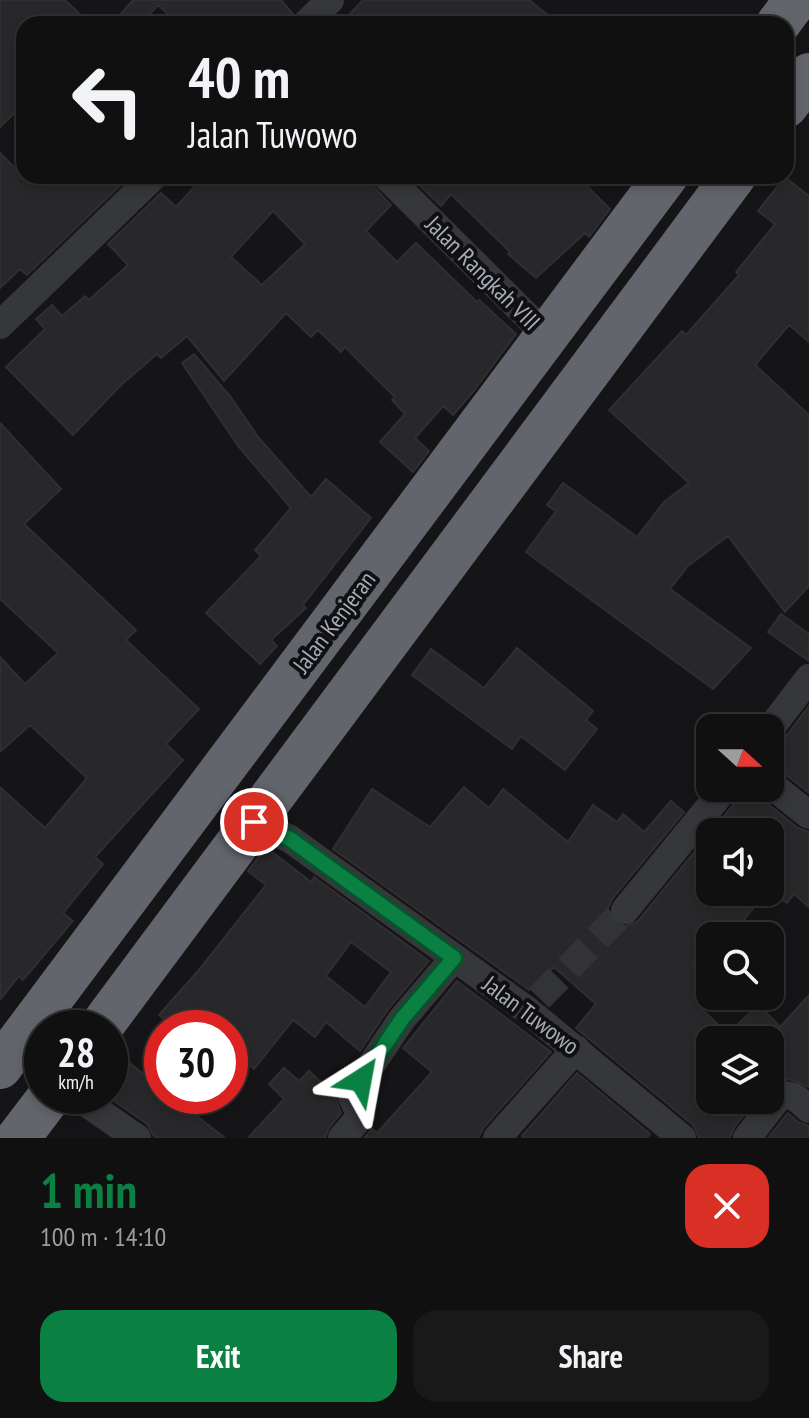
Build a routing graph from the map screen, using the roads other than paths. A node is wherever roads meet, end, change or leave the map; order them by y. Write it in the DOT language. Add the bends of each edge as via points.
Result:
graph roads {
  1 [pos="330,0"];
  2 [pos="314,16"];
  3 [pos="809,75"];
  4 [pos="794,95"];
  5 [pos="146,184"];
  6 [pos="394,184"];
  7 [pos="660,184"];
  8 [pos="728,184"];
  9 [pos="0,325"];
  10 [pos="547,336"];
  11 [pos="809,678"];
  12 [pos="781,714"];
  13 [pos="784,795"];
  14 [pos="714,802"];
  15 [pos="809,815"];
  16 [pos="254,822"];
  17 [pos="625,910"];
  18 [pos="454,958"];
  19 [pos="113,1010"];
  20 [pos="576,1049"];
  21 [pos="0,1067"];
  22 [pos="809,1109"];
  23 [pos="36,1114"];
  24 [pos="102,1114"];
  25 [pos="670,1134"];
  26 [pos="18,1138"];
  27 [pos="137,1138"];
  28 [pos="342,1138"];
  29 [pos="497,1138"];
  30 [pos="747,1138"];
  1 -- 2 [label="street"];
  3 -- 4 [label="highway"];
  5 -- 9 [label="street"];
  6 -- 10 [label="street, Jalan Rangkah VIII"];
  7 -- 10 [label="highway, Jalan Kenjeran"];
  8 -- 16 [label="highway"];
  10 -- 21 [label="highway, Jalan Kenjeran"];
  11 -- 12 [label="street"];
  13 -- 15 [label="street"];
  14 -- 17 [label="street"];
  16 -- 18 [label="street, Jalan Tuwowo" via="290,839"];
  16 -- 19 [label="highway"];
  18 -- 20 [label="street, Jalan Tuwowo" via="533,1004"];
  18 -- 28 [label="street" via="402,1019 351,1095 361,1116"];
  20 -- 25 [label="street, Jalan Tuwowo"];
  20 -- 29 [label="street"];
  22 -- 30 [label="street" via="784,1095"];
  23 -- 26 [label="highway"];
  24 -- 27 [label="street"];
}
